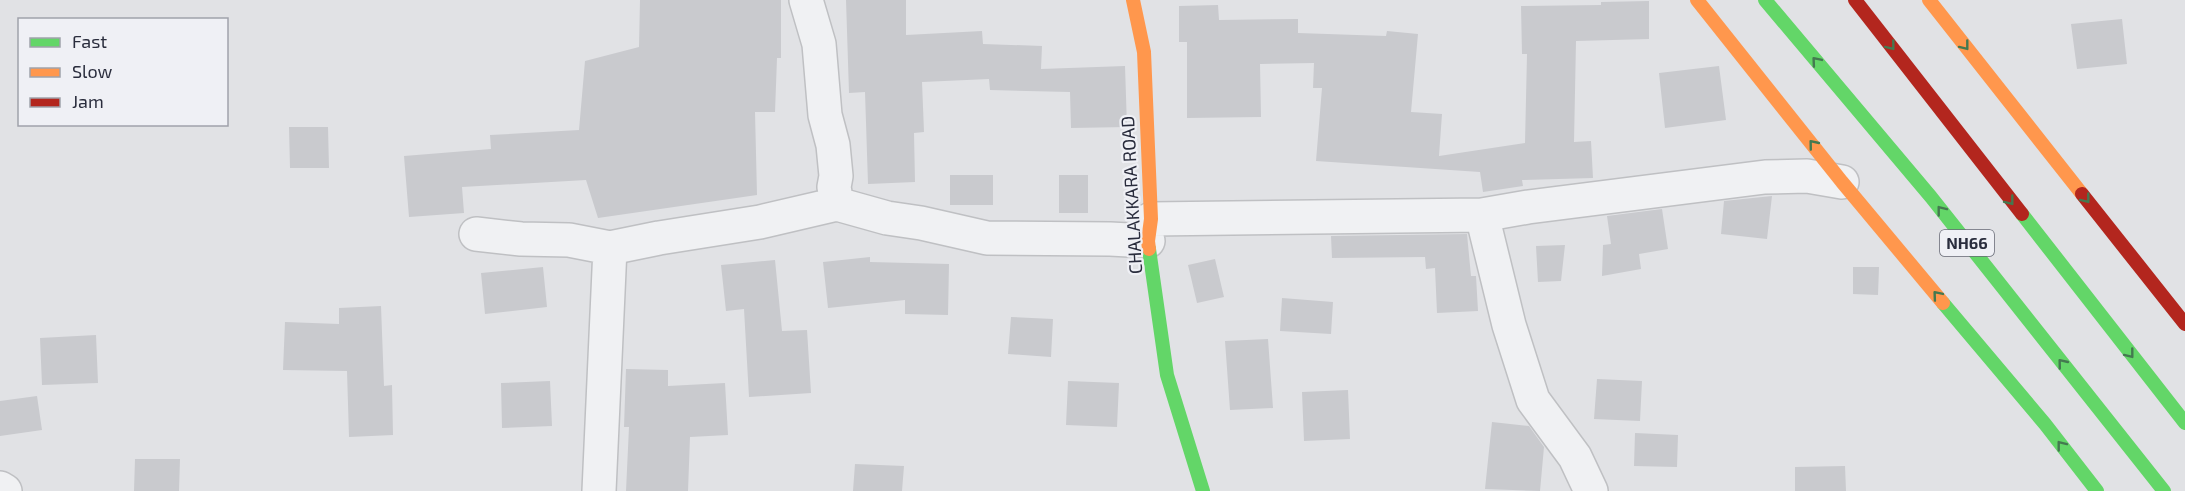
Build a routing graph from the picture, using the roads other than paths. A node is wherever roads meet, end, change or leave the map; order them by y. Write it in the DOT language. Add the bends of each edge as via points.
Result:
graph roads {
  1 [pos="806,0"];
  2 [pos="1132,0"];
  3 [pos="1697,0"];
  4 [pos="1765,0"];
  5 [pos="1855,0"];
  6 [pos="1929,0"];
  7 [pos="1842,182"];
  8 [pos="837,204"];
  9 [pos="1482,215"];
  10 [pos="1150,230"];
  11 [pos="476,234"];
  12 [pos="610,248"];
  13 [pos="2185,324"];
  14 [pos="2185,423"];
  15 [pos="0,488"];
  16 [pos="5,491"];
  17 [pos="599,491"];
  18 [pos="1203,491"];
  19 [pos="1591,491"];
  20 [pos="2097,491"];
  21 [pos="2164,491"];
  1 -- 8 [label="street" via="819,44"];
  2 -- 10 [label="main road, CHALAKKARA ROAD" via="1144,52"];
  7 -- 3 [label="main road, one-way"];
  21 -- 4 [label="main road, NH66, one-way" via="1931,197"];
  5 -- 14 [label="main road, one-way"];
  6 -- 13 [label="main road, one-way"];
  7 -- 9 [label="street" via="1806,176 1765,177"];
  20 -- 7 [label="main road, one-way" via="2045,423"];
  8 -- 10 [label="street" via="987,238 1110,239"];
  8 -- 12 [label="street" via="760,222"];
  9 -- 10 [label="street"];
  9 -- 19 [label="street" via="1509,325 1533,400 1575,457"];
  10 -- 18 [label="main road, CHALAKKARA ROAD" via="1167,375"];
  11 -- 12 [label="street" via="569,240"];
  12 -- 17 [label="street"];
  15 -- 16 [label="street"];
}
